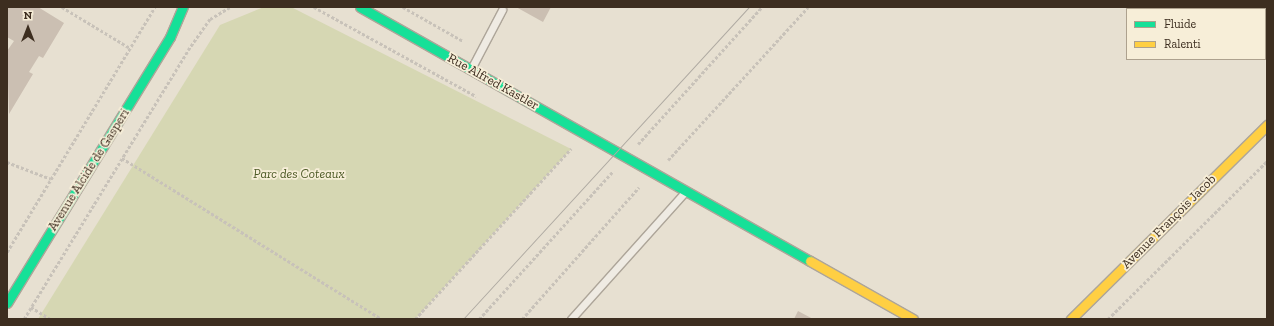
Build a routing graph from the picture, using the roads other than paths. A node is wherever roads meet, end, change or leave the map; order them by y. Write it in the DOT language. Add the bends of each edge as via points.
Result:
graph roads {
  1 [pos="183,7"];
  2 [pos="360,7"];
  3 [pos="502,10"];
  4 [pos="191,15"];
  5 [pos="170,37"];
  6 [pos="471,70"];
  7 [pos="1267,125"];
  8 [pos="686,190"];
  9 [pos="7,303"];
  10 [pos="571,319"];
  11 [pos="912,319"];
  12 [pos="1071,319"];
  1 -- 5 [label="street, Avenue Alcide de Gasperi"];
  2 -- 6 [label="street, Rue Alfred Kastler"];
  3 -- 6 [label="lane"];
  4 -- 5 [label="street, Avenue Alcide de Gasperi"];
  5 -- 9 [label="street, Avenue Alcide de Gasperi"];
  6 -- 8 [label="street, Rue Alfred Kastler"];
  7 -- 12 [label="street, Avenue François Jacob"];
  8 -- 10 [label="lane"];
  8 -- 11 [label="street, Rue Alfred Kastler"];
}
